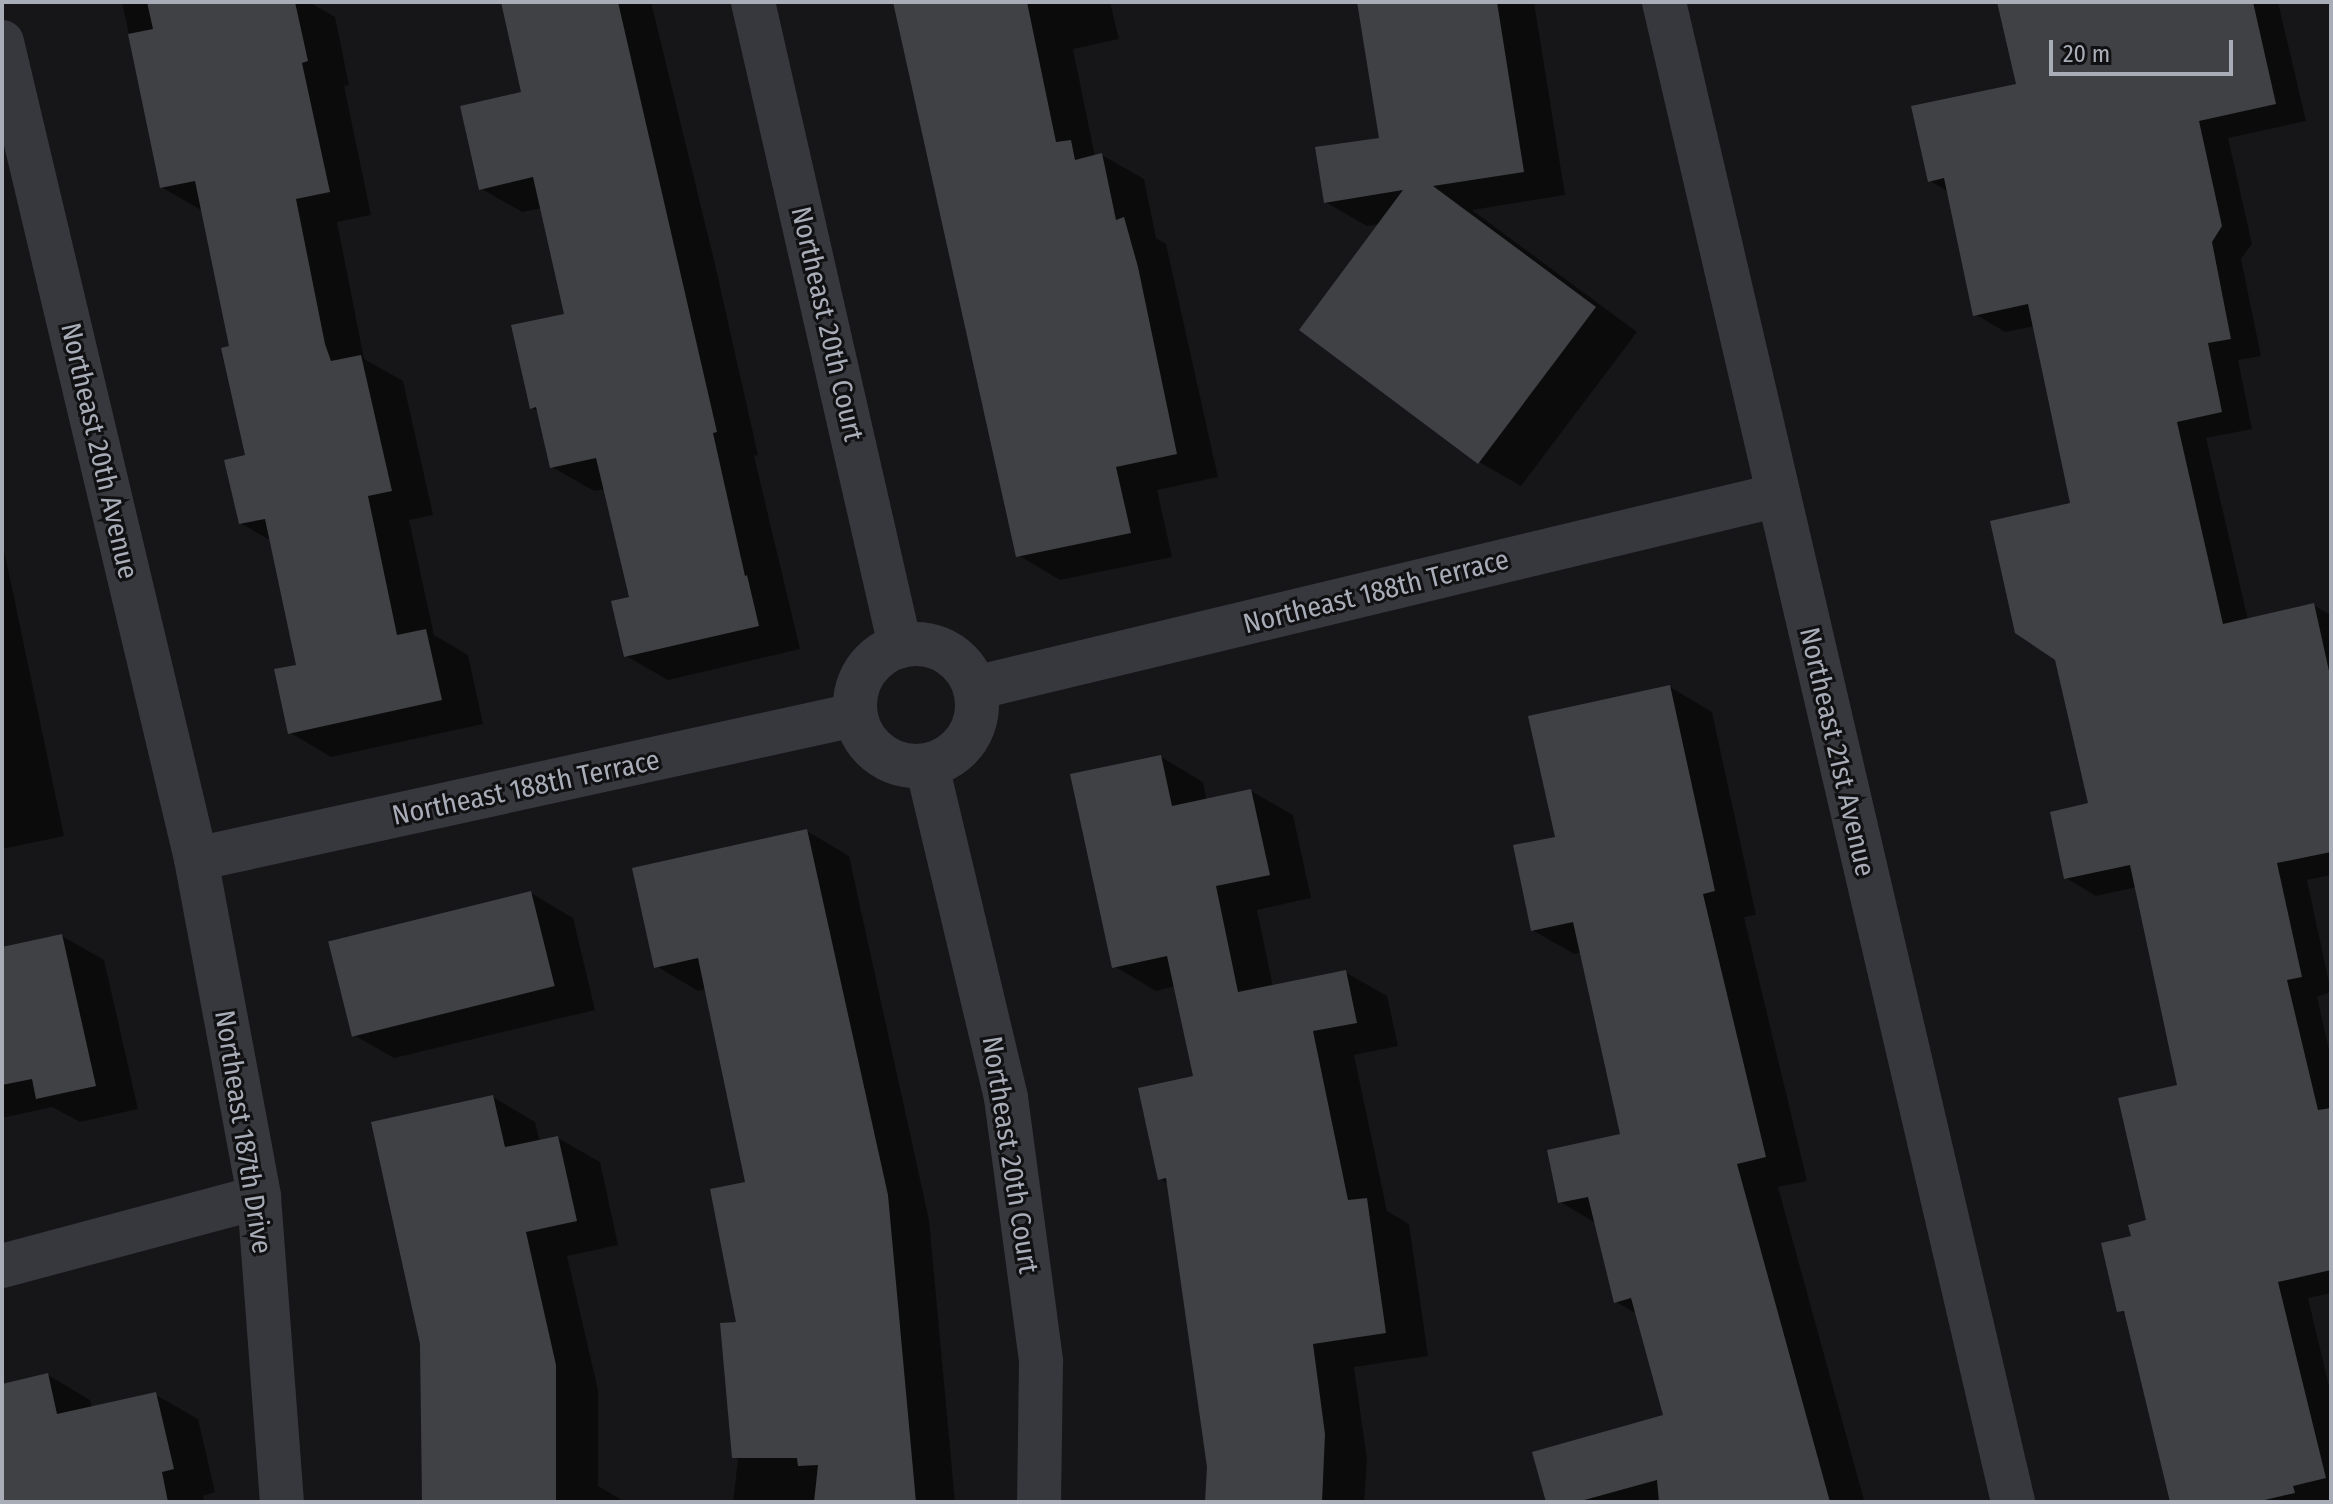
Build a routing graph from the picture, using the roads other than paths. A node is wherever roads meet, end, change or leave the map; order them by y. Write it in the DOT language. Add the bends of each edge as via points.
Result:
graph roads {
  1 [pos="753,2"];
  2 [pos="1664,2"];
  3 [pos="2,42"];
  4 [pos="1778,495"];
  5 [pos="900,646"];
  6 [pos="975,688"];
  7 [pos="855,715"];
  8 [pos="927,766"];
  9 [pos="196,859"];
  10 [pos="259,1197"];
  11 [pos="2,1266"];
  12 [pos="282,1502"];
  13 [pos="1039,1502"];
  14 [pos="2013,1502"];
  1 -- 5 [label="street, Northeast 20th Court"];
  2 -- 4 [label="street, Northeast 21st Avenue"];
  3 -- 9 [label="street, Northeast 20th Avenue"];
  4 -- 6 [label="street, Northeast 188th Terrace"];
  4 -- 14 [label="street, Northeast 21st Avenue"];
  5 -- 6 [label="street" via="938,648 967,671"];
  5 -- 7 [label="street" via="877,659 859,680"];
  6 -- 8 [label="street" via="973,729 946,758"];
  7 -- 8 [label="street" via="861,734 888,760"];
  7 -- 9 [label="street, Northeast 188th Terrace"];
  8 -- 13 [label="street, Northeast 20th Court" via="1006,1098 1041,1362"];
  9 -- 10 [label="street, Northeast 187th Drive"];
  10 -- 11 [label="street"];
  10 -- 12 [label="street, Northeast 187th Drive"];
}
